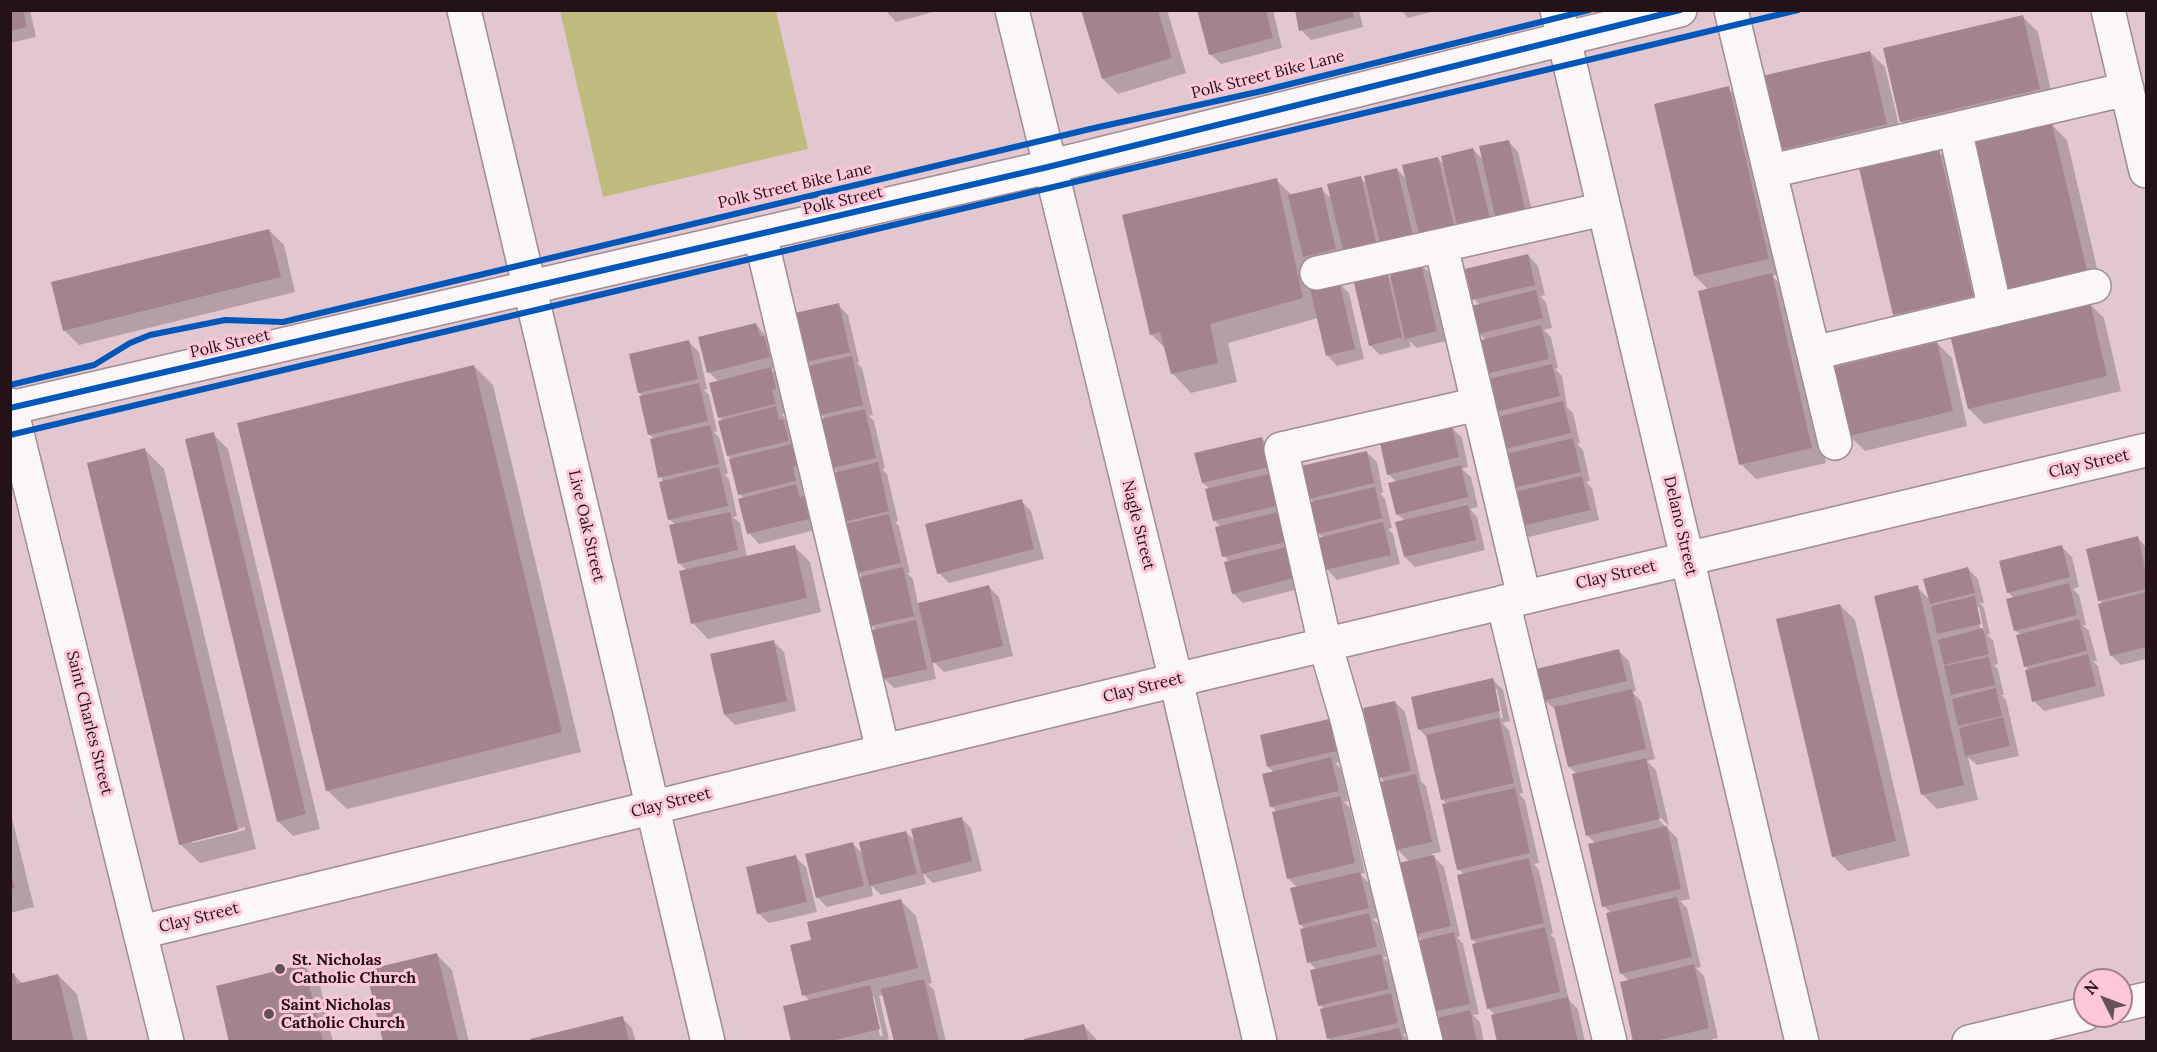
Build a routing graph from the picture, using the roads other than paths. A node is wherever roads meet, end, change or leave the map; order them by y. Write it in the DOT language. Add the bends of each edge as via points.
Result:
graph roads {
  1 [pos="464,10"];
  2 [pos="1012,10"];
  3 [pos="1680,10"];
  4 [pos="1731,10"];
  5 [pos="2108,10"];
  6 [pos="1560,25"];
  7 [pos="2132,76"];
  8 [pos="1955,129"];
  9 [pos="1048,166"];
  10 [pos="1771,171"];
  11 [pos="2146,171"];
  12 [pos="1604,209"];
  13 [pos="760,234"];
  14 [pos="1441,246"];
  15 [pos="1317,273"];
  16 [pos="2094,286"];
  17 [pos="530,289"];
  18 [pos="1995,310"];
  19 [pos="1814,353"];
  20 [pos="1478,404"];
  21 [pos="11,407"];
  22 [pos="1835,443"];
  23 [pos="2146,450"];
  24 [pos="1687,558"];
  25 [pos="1514,599"];
  26 [pos="1325,644"];
  27 [pos="1176,680"];
  28 [pos="883,751"];
  29 [pos="653,807"];
  30 [pos="141,932"];
  31 [pos="2073,1017"];
  32 [pos="167,1041"];
  33 [pos="708,1041"];
  34 [pos="1260,1041"];
  35 [pos="1426,1041"];
  36 [pos="1611,1041"];
  37 [pos="1803,1041"];
  38 [pos="1969,1041"];
  1 -- 17 [label="street, Live Oak Street"];
  2 -- 9 [label="street, Nagle Street"];
  3 -- 6 [label="street, Polk Street"];
  4 -- 10 [label="street"];
  5 -- 7 [label="street"];
  6 -- 9 [label="street, Polk Street"];
  6 -- 12 [label="street, Delano Street"];
  7 -- 8 [label="street"];
  7 -- 11 [label="street"];
  8 -- 10 [label="street"];
  8 -- 18 [label="street"];
  9 -- 13 [label="street, Polk Street"];
  9 -- 27 [label="street, Nagle Street"];
  10 -- 19 [label="street"];
  12 -- 14 [label="street"];
  12 -- 24 [label="street, Delano Street"];
  13 -- 17 [label="street, Polk Street"];
  13 -- 28 [label="street"];
  14 -- 15 [label="street"];
  14 -- 20 [label="street"];
  16 -- 18 [label="street"];
  17 -- 21 [label="street, Polk Street"];
  17 -- 29 [label="street, Live Oak Street"];
  18 -- 19 [label="street"];
  19 -- 22 [label="street"];
  20 -- 25 [label="street"];
  20 -- 26 [label="street" via="1281,449"];
  21 -- 30 [label="street, Saint Charles Street"];
  23 -- 24 [label="street, Clay Street"];
  24 -- 25 [label="street, Clay Street"];
  24 -- 37 [label="street, Delano Street"];
  25 -- 26 [label="street, Clay Street"];
  25 -- 36 [label="street"];
  26 -- 27 [label="street, Clay Street"];
  26 -- 35 [label="street"];
  27 -- 28 [label="street, Clay Street"];
  27 -- 34 [label="street, Nagle Street"];
  28 -- 29 [label="street, Clay Street"];
  29 -- 30 [label="street, Clay Street"];
  29 -- 33 [label="street, Live Oak Street"];
  30 -- 32 [label="street, Saint Charles Street"];
  31 -- 38 [label="street"];
}
